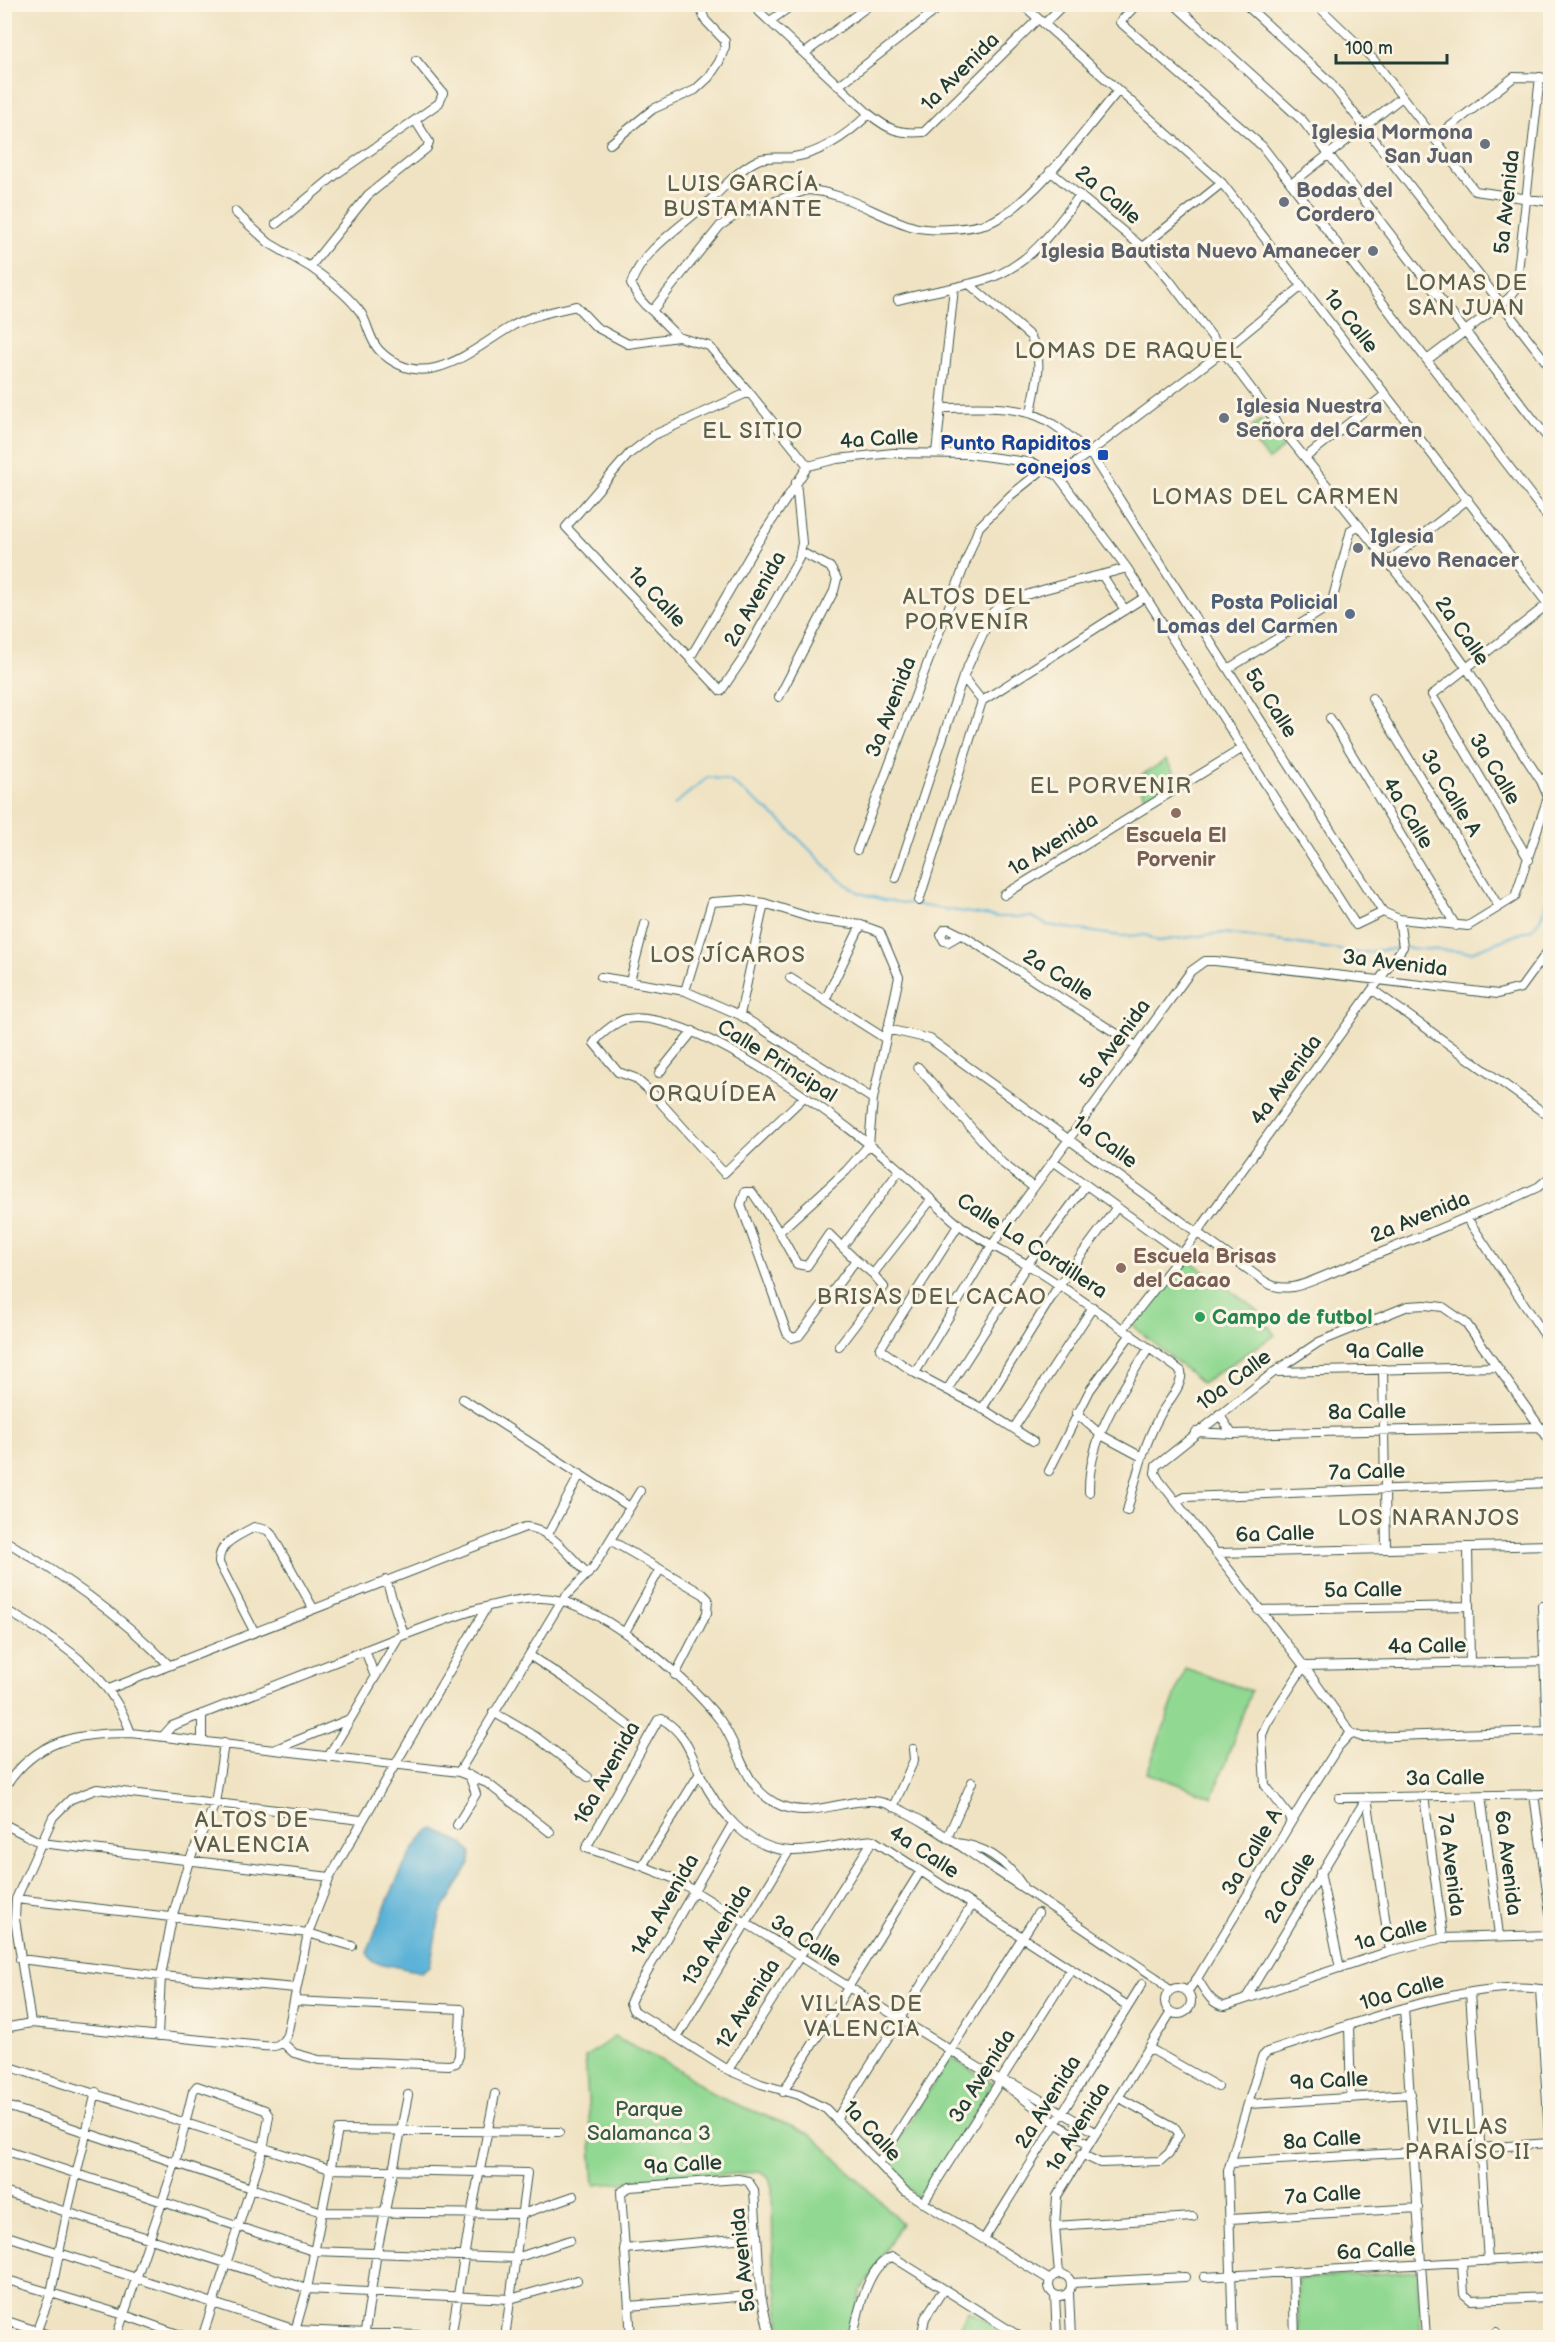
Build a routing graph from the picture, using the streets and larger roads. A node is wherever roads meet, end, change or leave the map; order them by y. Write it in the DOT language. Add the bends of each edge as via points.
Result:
graph roads {
  1 [pos="699,4"];
  2 [pos="751,4"];
  3 [pos="794,4"];
  4 [pos="871,4"];
  5 [pos="944,4"];
  6 [pos="1022,4"];
  7 [pos="1064,4"];
  8 [pos="1137,4"];
  9 [pos="1174,4"];
  10 [pos="1245,4"];
  11 [pos="1316,4"];
  12 [pos="770,21"];
  13 [pos="1041,21"];
  14 [pos="805,53"];
  15 [pos="416,60"];
  16 [pos="1540,77"];
  17 [pos="1551,78"];
  18 [pos="838,86"];
  19 [pos="1118,92"];
  20 [pos="1402,97"];
  21 [pos="869,114"];
  22 [pos="415,120"];
  23 [pos="1364,125"];
  24 [pos="1434,139"];
  25 [pos="610,144"];
  26 [pos="1329,154"];
  27 [pos="1050,171"];
  28 [pos="1222,183"];
  29 [pos="1291,184"];
  30 [pos="1080,195"];
  31 [pos="1525,198"];
  32 [pos="1551,202"];
  33 [pos="235,212"];
  34 [pos="276,224"];
  35 [pos="1142,247"];
  36 [pos="310,267"];
  37 [pos="969,284"];
  38 [pos="1302,286"];
  39 [pos="954,288"];
  40 [pos="898,300"];
  41 [pos="1501,305"];
  42 [pos="652,311"];
  43 [pos="1464,333"];
  44 [pos="678,337"];
  45 [pos="1222,352"];
  46 [pos="1427,360"];
  47 [pos="1551,367"];
  48 [pos="749,392"];
  49 [pos="1386,394"];
  50 [pos="943,408"];
  51 [pos="1030,414"];
  52 [pos="1551,441"];
  53 [pos="936,453"];
  54 [pos="1090,453"];
  55 [pos="1306,457"];
  56 [pos="808,466"];
  57 [pos="1046,467"];
  58 [pos="1058,476"];
  59 [pos="796,482"];
  60 [pos="1468,500"];
  61 [pos="1551,520"];
  62 [pos="1359,525"];
  63 [pos="801,552"];
  64 [pos="1389,561"];
  65 [pos="1127,568"];
  66 [pos="1102,575"];
  67 [pos="1145,597"];
  68 [pos="1549,605"];
  69 [pos="1125,610"];
  70 [pos="690,658"];
  71 [pos="1466,667"];
  72 [pos="1228,669"];
  73 [pos="963,677"];
  74 [pos="721,691"];
  75 [pos="779,697"];
  76 [pos="1372,698"];
  77 [pos="982,701"];
  78 [pos="1330,718"];
  79 [pos="1243,748"];
  80 [pos="1551,774"];
  81 [pos="1540,781"];
  82 [pos="857,850"];
  83 [pos="1529,860"];
  84 [pos="896,878"];
  85 [pos="1004,895"];
  86 [pos="919,901"];
  87 [pos="764,903"];
  88 [pos="1499,907"];
  89 [pos="1383,912"];
  90 [pos="1399,919"];
  91 [pos="645,924"];
  92 [pos="861,924"];
  93 [pos="1456,926"];
  94 [pos="960,935"];
  95 [pos="1551,948"];
  96 [pos="1215,961"];
  97 [pos="601,977"];
  98 [pos="790,978"];
  99 [pos="1380,980"];
  100 [pos="630,981"];
  101 [pos="1373,990"];
  102 [pos="685,991"];
  103 [pos="825,1000"];
  104 [pos="740,1015"];
  105 [pos="887,1029"];
  106 [pos="693,1030"];
  107 [pos="886,1040"];
  108 [pos="1136,1046"];
  109 [pos="918,1067"];
  110 [pos="659,1073"];
  111 [pos="804,1097"];
  112 [pos="873,1099"];
  113 [pos="1551,1117"];
  114 [pos="840,1122"];
  115 [pos="1069,1138"];
  116 [pos="869,1145"];
  117 [pos="1053,1161"];
  118 [pos="900,1170"];
  119 [pos="1551,1177"];
  120 [pos="1086,1185"];
  121 [pos="1034,1187"];
  122 [pos="931,1200"];
  123 [pos="1117,1207"];
  124 [pos="1467,1218"];
  125 [pos="959,1224"];
  126 [pos="779,1232"];
  127 [pos="1198,1233"];
  128 [pos="992,1245"];
  129 [pos="842,1247"];
  130 [pos="1182,1254"];
  131 [pos="856,1260"];
  132 [pos="1027,1265"];
  133 [pos="873,1274"];
  134 [pos="1059,1285"];
  135 [pos="1299,1286"];
  136 [pos="1093,1307"];
  137 [pos="1124,1328"];
  138 [pos="1131,1334"];
  139 [pos="1551,1343"];
  140 [pos="839,1346"];
  141 [pos="1149,1348"];
  142 [pos="1497,1367"];
  143 [pos="1383,1369"];
  144 [pos="1274,1372"];
  145 [pos="915,1373"];
  146 [pos="947,1390"];
  147 [pos="463,1399"];
  148 [pos="982,1409"];
  149 [pos="1076,1413"];
  150 [pos="1220,1414"];
  151 [pos="1540,1427"];
  152 [pos="1014,1428"];
  153 [pos="1384,1430"];
  154 [pos="1196,1432"];
  155 [pos="1232,1434"];
  156 [pos="1101,1435"];
  157 [pos="1033,1440"];
  158 [pos="1551,1441"];
  159 [pos="1142,1457"];
  160 [pos="1049,1471"];
  161 [pos="580,1474"];
  162 [pos="1551,1483"];
  163 [pos="1385,1490"];
  164 [pos="640,1491"];
  165 [pos="1089,1492"];
  166 [pos="1181,1499"];
  167 [pos="630,1507"];
  168 [pos="1127,1511"];
  169 [pos="547,1536"];
  170 [pos="4,1540"];
  171 [pos="610,1540"];
  172 [pos="1551,1545"];
  173 [pos="1468,1547"];
  174 [pos="1386,1549"];
  175 [pos="1216,1553"];
  176 [pos="660,1569"];
  177 [pos="588,1574"];
  178 [pos="387,1580"];
  179 [pos="562,1600"];
  180 [pos="1469,1606"];
  181 [pos="1542,1606"];
  182 [pos="314,1608"];
  183 [pos="486,1608"];
  184 [pos="4,1609"];
  185 [pos="1258,1610"];
  186 [pos="254,1631"];
  187 [pos="625,1632"];
  188 [pos="402,1636"];
  189 [pos="365,1650"];
  190 [pos="529,1655"];
  191 [pos="1547,1661"];
  192 [pos="1470,1663"];
  193 [pos="168,1664"];
  194 [pos="1304,1666"];
  195 [pos="675,1675"];
  196 [pos="375,1677"];
  197 [pos="109,1689"];
  198 [pos="493,1712"];
  199 [pos="202,1714"];
  200 [pos="350,1719"];
  201 [pos="662,1719"];
  202 [pos="629,1726"];
  203 [pos="1549,1731"];
  204 [pos="131,1733"];
  205 [pos="1351,1733"];
  206 [pos="162,1737"];
  207 [pos="202,1741"];
  208 [pos="224,1743"];
  209 [pos="912,1749"];
  210 [pos="273,1750"];
  211 [pos="328,1757"];
  212 [pos="393,1765"];
  213 [pos="459,1772"];
  214 [pos="700,1773"];
  215 [pos="469,1775"];
  216 [pos="588,1777"];
  217 [pos="972,1782"];
  218 [pos="4,1789"];
  219 [pos="1534,1794"];
  220 [pos="1551,1794"];
  221 [pos="1424,1796"];
  222 [pos="1481,1796"];
  223 [pos="1367,1797"];
  224 [pos="1339,1798"];
  225 [pos="215,1804"];
  226 [pos="893,1807"];
  227 [pos="1292,1820"];
  228 [pos="361,1821"];
  229 [pos="4,1824"];
  230 [pos="457,1825"];
  231 [pos="732,1825"];
  232 [pos="550,1832"];
  233 [pos="947,1838"];
  234 [pos="873,1840"];
  235 [pos="860,1841"];
  236 [pos="41,1843"];
  237 [pos="586,1848"];
  238 [pos="789,1851"];
  239 [pos="859,1859"];
  240 [pos="189,1861"];
  241 [pos="642,1866"];
  242 [pos="920,1872"];
  243 [pos="1320,1872"];
  244 [pos="330,1877"];
  245 [pos="693,1892"];
  246 [pos="16,1899"];
  247 [pos="972,1905"];
  248 [pos="1038,1912"];
  249 [pos="1551,1913"];
  250 [pos="172,1918"];
  251 [pos="745,1924"];
  252 [pos="308,1933"];
  253 [pos="1499,1935"];
  254 [pos="1551,1935"];
  255 [pos="1022,1937"];
  256 [pos="1443,1938"];
  257 [pos="352,1946"];
  258 [pos="1390,1951"];
  259 [pos="798,1958"];
  260 [pos="20,1959"];
  261 [pos="1340,1968"];
  262 [pos="1071,1969"];
  263 [pos="160,1976"];
  264 [pos="1197,1978"];
  265 [pos="1142,1984"];
  266 [pos="296,1988"];
  267 [pos="848,1988"];
  268 [pos="1540,1989"];
  269 [pos="1170,1991"];
  270 [pos="1551,1991"];
  271 [pos="1186,1992"];
  272 [pos="1470,1993"];
  273 [pos="1246,1998"];
  274 [pos="294,2001"];
  275 [pos="630,2003"];
  276 [pos="1128,2006"];
  277 [pos="1404,2008"];
  278 [pos="1172,2012"];
  279 [pos="900,2020"];
  280 [pos="31,2023"];
  281 [pos="1349,2026"];
  282 [pos="4,2028"];
  283 [pos="158,2036"];
  284 [pos="677,2038"];
  285 [pos="283,2043"];
  286 [pos="1149,2048"];
  287 [pos="949,2051"];
  288 [pos="4,2065"];
  289 [pos="728,2070"];
  290 [pos="1000,2081"];
  291 [pos="1218,2087"];
  292 [pos="96,2092"];
  293 [pos="783,2092"];
  294 [pos="495,2094"];
  295 [pos="1411,2094"];
  296 [pos="408,2095"];
  297 [pos="1118,2097"];
  298 [pos="1351,2098"];
  299 [pos="1250,2104"];
  300 [pos="4,2105"];
  301 [pos="1063,2113"];
  302 [pos="837,2118"];
  303 [pos="186,2123"];
  304 [pos="1057,2124"];
  305 [pos="401,2129"];
  306 [pos="487,2132"];
  307 [pos="559,2132"];
  308 [pos="1095,2132"];
  309 [pos="87,2133"];
  310 [pos="1550,2143"];
  311 [pos="1088,2144"];
  312 [pos="1480,2148"];
  313 [pos="4,2150"];
  314 [pos="263,2150"];
  315 [pos="1415,2152"];
  316 [pos="1551,2152"];
  317 [pos="1082,2154"];
  318 [pos="176,2161"];
  319 [pos="879,2162"];
  320 [pos="1231,2163"];
  321 [pos="330,2169"];
  322 [pos="392,2172"];
  323 [pos="77,2173"];
  324 [pos="478,2174"];
  325 [pos="748,2181"];
  326 [pos="252,2187"];
  327 [pos="4,2192"];
  328 [pos="574,2196"];
  329 [pos="163,2200"];
  330 [pos="923,2204"];
  331 [pos="1419,2208"];
  332 [pos="322,2212"];
  333 [pos="67,2213"];
  334 [pos="522,2214"];
  335 [pos="384,2215"];
  336 [pos="471,2215"];
  337 [pos="1193,2217"];
  338 [pos="1230,2219"];
  339 [pos="239,2226"];
  340 [pos="1055,2226"];
  341 [pos="4,2235"];
  342 [pos="757,2237"];
  343 [pos="984,2239"];
  344 [pos="150,2240"];
  345 [pos="570,2240"];
  346 [pos="624,2249"];
  347 [pos="313,2251"];
  348 [pos="377,2252"];
  349 [pos="59,2253"];
  350 [pos="465,2255"];
  351 [pos="1551,2257"];
  352 [pos="516,2258"];
  353 [pos="1488,2261"];
  354 [pos="225,2264"];
  355 [pos="1462,2264"];
  356 [pos="1422,2266"];
  357 [pos="1293,2273"];
  358 [pos="1059,2274"];
  359 [pos="1231,2276"];
  360 [pos="1185,2277"];
  361 [pos="1204,2277"];
  362 [pos="5,2278"];
  363 [pos="137,2278"];
  364 [pos="577,2280"];
  365 [pos="1050,2280"];
  366 [pos="1072,2283"];
  367 [pos="307,2289"];
  368 [pos="943,2290"];
  369 [pos="372,2291"];
  370 [pos="51,2293"];
  371 [pos="1069,2293"];
  372 [pos="761,2295"];
  373 [pos="1055,2295"];
  374 [pos="1551,2296"];
  375 [pos="458,2298"];
  376 [pos="510,2299"];
  377 [pos="214,2303"];
  378 [pos="629,2306"];
  379 [pos="124,2315"];
  380 [pos="4,2320"];
  381 [pos="35,2334"];
  382 [pos="295,2334"];
  383 [pos="365,2336"];
  384 [pos="58,2337"];
  385 [pos="116,2337"];
  386 [pos="189,2337"];
  387 [pos="202,2337"];
  388 [pos="451,2337"];
  389 [pos="489,2337"];
  390 [pos="505,2337"];
  391 [pos="631,2337"];
  392 [pos="770,2337"];
  393 [pos="853,2337"];
  394 [pos="921,2337"];
  395 [pos="1020,2337"];
  396 [pos="1057,2337"];
  397 [pos="1071,2337"];
  398 [pos="1233,2337"];
  399 [pos="1295,2337"];
  400 [pos="1426,2337"];
  1 -- 25 [label="street" via="705,20 725,41 719,62 695,90 653,109"];
  2 -- 12 [label="street"];
  3 -- 12 [label="street"];
  4 -- 14 [label="street"];
  5 -- 18 [label="street"];
  6 -- 13 [label="street, 1a Calle"];
  7 -- 13 [label="street, 1a Avenida"];
  8 -- 29 [label="street, 1a Calle" via="1120,22 1262,146"];
  9 -- 26 [label="street" via="1303,121"];
  10 -- 23 [label="street" via="1329,81"];
  11 -- 20 [label="street" via="1373,60"];
  12 -- 14 [label="street"];
  13 -- 19 [label="street, 1a Calle"];
  13 -- 21 [label="street, 1a Avenida" via="924,132 889,130"];
  14 -- 18 [label="street"];
  15 -- 22 [label="street" via="443,93 439,103"];
  16 -- 17 [label="street"];
  16 -- 24 [label="street" via="1514,77"];
  16 -- 31 [label="street, 5a Avenida"];
  18 -- 21 [label="street"];
  19 -- 27 [label="street"];
  19 -- 28 [label="street, 1a Calle"];
  20 -- 23 [label="street"];
  20 -- 24 [label="street"];
  21 -- 42 [label="street" via="843,136 802,156 760,159 727,182 659,244 634,276 636,292"];
  22 -- 34 [label="street" via="338,173"];
  22 -- 36 [label="street" via="429,142 427,148 368,195"];
  23 -- 26 [label="street"];
  23 -- 41 [label="street"];
  24 -- 31 [label="street" via="1475,191"];
  26 -- 29 [label="street"];
  26 -- 43 [label="street"];
  27 -- 30 [label="street, 2a Calle"];
  27 -- 42 [label="street" via="1019,204 992,222 941,230 915,227 819,190 789,195 736,215 720,226"];
  28 -- 35 [label="street"];
  28 -- 38 [label="street, 1a Calle"];
  29 -- 46 [label="street, 1a Calle"];
  30 -- 35 [label="street, 2a Calle"];
  30 -- 37 [label="street" via="1054,230 1019,263"];
  31 -- 32 [label="street"];
  31 -- 41 [label="street, 5a Avenida" via="1516,289"];
  33 -- 36 [label="street" via="269,243"];
  35 -- 45 [label="street, 2a Calle"];
  36 -- 44 [label="street" via="360,312 378,349 417,370 466,357 514,325 545,312 576,306 596,327 628,344"];
  37 -- 39 [label="street"];
  37 -- 51 [label="street" via="1036,345 1040,358"];
  38 -- 45 [label="street"];
  38 -- 49 [label="street, 1a Calle"];
  39 -- 40 [label="street"];
  39 -- 50 [label="street"];
  41 -- 43 [label="street, 5a Avenida"];
  41 -- 47 [label="street"];
  42 -- 44 [label="street"];
  43 -- 46 [label="street, 5a Avenida"];
  43 -- 52 [label="street"];
  44 -- 48 [label="street" via="709,346"];
  45 -- 54 [label="street"];
  45 -- 55 [label="street, 2a Calle"];
  46 -- 61 [label="street, 1a Calle"];
  48 -- 56 [label="street"];
  48 -- 70 [label="street, 1a Calle" via="654,435 629,454 566,527"];
  49 -- 55 [label="street"];
  49 -- 60 [label="street, 1a Calle"];
  50 -- 51 [label="street" via="987,408"];
  50 -- 53 [label="street"];
  51 -- 54 [label="street" via="1053,424"];
  53 -- 56 [label="street, 4a Calle" via="858,456"];
  53 -- 57 [label="street, 4a Calle" via="968,454"];
  54 -- 58 [label="street"];
  54 -- 72 [label="street, 5a Calle"];
  55 -- 62 [label="street, 2a Calle"];
  56 -- 59 [label="street"];
  57 -- 58 [label="street, 4a Calle"];
  57 -- 82 [label="street, 3a Avenida" via="979,526"];
  58 -- 65 [label="street, 4a Calle"];
  59 -- 63 [label="street, 2a Avenida"];
  59 -- 70 [label="street"];
  60 -- 64 [label="street"];
  60 -- 68 [label="street, 1a Calle"];
  62 -- 64 [label="street, 2a Calle"];
  62 -- 72 [label="street" via="1351,530 1331,605"];
  63 -- 74 [label="street, 2a Avenida"];
  63 -- 75 [label="street" via="830,567 837,579"];
  64 -- 71 [label="street, 2a Calle"];
  65 -- 66 [label="street"];
  65 -- 67 [label="street"];
  66 -- 69 [label="street"];
  66 -- 73 [label="street" via="998,606"];
  67 -- 69 [label="street"];
  67 -- 79 [label="street"];
  68 -- 71 [label="street"];
  69 -- 77 [label="street"];
  70 -- 74 [label="street, 1a Calle"];
  71 -- 81 [label="street, 2a Calle"];
  71 -- 83 [label="street, 3a Calle" via="1432,695"];
  72 -- 89 [label="street, 5a Calle"];
  73 -- 77 [label="street"];
  73 -- 84 [label="street"];
  76 -- 88 [label="street, 3a Calle A"];
  77 -- 86 [label="street"];
  78 -- 93 [label="street, 4a Calle"];
  79 -- 85 [label="street, 1a Avenida"];
  79 -- 89 [label="street" via="1356,925"];
  80 -- 81 [label="street"];
  81 -- 83 [label="street, 2a Calle" via="1548,797"];
  83 -- 88 [label="street" via="1515,897"];
  87 -- 92 [label="street" via="815,919"];
  87 -- 102 [label="street" via="712,902"];
  87 -- 104 [label="street"];
  88 -- 93 [label="street" via="1468,926"];
  89 -- 90 [label="street"];
  90 -- 93 [label="street"];
  90 -- 99 [label="street, 4a Avenida" via="1403,947"];
  91 -- 100 [label="street"];
  92 -- 103 [label="street"];
  92 -- 105 [label="street" via="884,936 899,977"];
  94 -- 108 [label="street, 2a Calle"];
  95 -- 99 [label="street, 3a Avenida" via="1521,988 1510,992 1498,994"];
  96 -- 99 [label="street, 3a Avenida"];
  96 -- 108 [label="street, 5a Avenida" via="1205,961 1191,971"];
  97 -- 100 [label="street"];
  98 -- 103 [label="street"];
  99 -- 101 [label="street, 4a Avenida"];
  100 -- 102 [label="street"];
  101 -- 113 [label="street"];
  101 -- 127 [label="street, 4a Avenida"];
  102 -- 104 [label="street"];
  103 -- 107 [label="street"];
  104 -- 112 [label="street"];
  105 -- 107 [label="street"];
  105 -- 115 [label="street, 1a Calle" via="930,1039"];
  106 -- 110 [label="street"];
  106 -- 111 [label="street, Calle Principal"];
  106 -- 111 [label="street, Calle Principal" via="630,1019 621,1021 595,1041 618,1072 639,1080 724,1173"];
  107 -- 112 [label="street"];
  108 -- 115 [label="street, 5a Avenida"];
  109 -- 121 [label="street" via="1002,1163"];
  111 -- 114 [label="street, Calle Principal"];
  112 -- 116 [label="street"];
  114 -- 116 [label="street, Calle La Cordillera"];
  115 -- 117 [label="street, 5a Avenida"];
  115 -- 127 [label="street, 1a Calle"];
  116 -- 118 [label="street, Calle La Cordillera"];
  116 -- 126 [label="street"];
  117 -- 120 [label="street"];
  117 -- 121 [label="street, 5a Avenida"];
  118 -- 122 [label="street, Calle La Cordillera"];
  118 -- 129 [label="street"];
  119 -- 124 [label="street, 2a Avenida" via="1538,1187"];
  120 -- 123 [label="street"];
  120 -- 132 [label="street"];
  121 -- 128 [label="street, 5a Avenida"];
  122 -- 125 [label="street, Calle La Cordillera"];
  122 -- 133 [label="street"];
  123 -- 130 [label="street"];
  123 -- 134 [label="street"];
  124 -- 135 [label="street, 2a Avenida"];
  124 -- 139 [label="street"];
  125 -- 128 [label="street, Calle La Cordillera"];
  125 -- 145 [label="street" via="880,1349"];
  126 -- 129 [label="street" via="802,1267 807,1266 829,1234"];
  126 -- 131 [label="street" via="752,1192 745,1192 741,1205 792,1338 799,1336"];
  127 -- 130 [label="street, 4a Avenida"];
  127 -- 135 [label="street, 1a Calle" via="1269,1285"];
  128 -- 132 [label="street, Calle La Cordillera"];
  128 -- 145 [label="street, 5a Avenida"];
  129 -- 131 [label="street"];
  130 -- 137 [label="street, 4a Avenida"];
  131 -- 133 [label="street"];
  132 -- 134 [label="street, Calle La Cordillera"];
  132 -- 146 [label="street"];
  133 -- 140 [label="street" via="884,1287"];
  134 -- 136 [label="street, Calle La Cordillera"];
  134 -- 148 [label="street"];
  136 -- 137 [label="street, Calle La Cordillera"];
  136 -- 152 [label="street"];
  137 -- 138 [label="street, Calle La Cordillera"];
  138 -- 141 [label="street, Calle La Cordillera"];
  138 -- 149 [label="street"];
  141 -- 156 [label="street" via="1125,1384"];
  141 -- 159 [label="street, Calle La Cordillera" via="1181,1371 1182,1377 1158,1418"];
  142 -- 143 [label="street, 9a Calle"];
  142 -- 144 [label="street, 10a Calle" via="1466,1323 1443,1307 1425,1305 1408,1306 1354,1326 1319,1342"];
  142 -- 151 [label="street"];
  143 -- 144 [label="street, 9a Calle"];
  143 -- 153 [label="street"];
  144 -- 150 [label="street, 10a Calle"];
  145 -- 146 [label="street"];
  146 -- 148 [label="street"];
  147 -- 161 [label="street"];
  148 -- 152 [label="street"];
  149 -- 156 [label="street"];
  149 -- 160 [label="street"];
  150 -- 154 [label="street, 10a Calle"];
  150 -- 155 [label="street"];
  151 -- 153 [label="street, 8a Calle"];
  151 -- 158 [label="street"];
  152 -- 157 [label="street"];
  153 -- 155 [label="street, 8a Calle"];
  153 -- 163 [label="street"];
  154 -- 155 [label="street, 8a Calle"];
  154 -- 166 [label="street, 10a Calle" via="1156,1466 1155,1473"];
  156 -- 159 [label="street"];
  156 -- 165 [label="street" via="1089,1475"];
  159 -- 168 [label="street"];
  161 -- 167 [label="street"];
  161 -- 169 [label="street"];
  162 -- 163 [label="street, 7a Calle"];
  163 -- 166 [label="street, 7a Calle"];
  163 -- 174 [label="street"];
  164 -- 167 [label="street"];
  166 -- 175 [label="street"];
  167 -- 171 [label="street"];
  169 -- 177 [label="street"];
  169 -- 178 [label="street" via="525,1527"];
  170 -- 193 [label="street" via="96,1600"];
  171 -- 176 [label="street"];
  171 -- 177 [label="street"];
  172 -- 173 [label="street, 6a Calle"];
  173 -- 174 [label="street, 6a Calle"];
  173 -- 180 [label="street"];
  174 -- 175 [label="street, 6a Calle"];
  175 -- 185 [label="street"];
  176 -- 187 [label="street"];
  176 -- 195 [label="street" via="708,1599 707,1613"];
  177 -- 179 [label="street"];
  178 -- 182 [label="street"];
  178 -- 188 [label="street"];
  179 -- 183 [label="street" via="527,1599"];
  179 -- 187 [label="street"];
  179 -- 190 [label="street"];
  180 -- 185 [label="street, 5a Calle"];
  180 -- 192 [label="street"];
  181 -- 191 [label="street"];
  182 -- 186 [label="street"];
  182 -- 186 [label="street" via="272,1535 254,1527 226,1544 219,1563"];
  183 -- 188 [label="street"];
  183 -- 212 [label="street"];
  184 -- 197 [label="street" via="58,1641"];
  185 -- 194 [label="street"];
  186 -- 193 [label="street"];
  187 -- 195 [label="street"];
  188 -- 189 [label="street"];
  188 -- 196 [label="street"];
  189 -- 196 [label="street"];
  189 -- 199 [label="street"];
  190 -- 198 [label="street"];
  190 -- 202 [label="street"];
  191 -- 192 [label="street, 4a Calle"];
  191 -- 203 [label="street"];
  192 -- 194 [label="street, 4a Calle"];
  193 -- 197 [label="street"];
  194 -- 205 [label="street"];
  194 -- 227 [label="street" via="1262,1735 1265,1785"];
  195 -- 226 [label="street" via="719,1720 753,1786 767,1797 782,1806 804,1811 865,1802"];
  196 -- 200 [label="street"];
  197 -- 204 [label="street"];
  198 -- 213 [label="street"];
  198 -- 216 [label="street" via="536,1737"];
  199 -- 206 [label="street" via="172,1726"];
  199 -- 207 [label="street"];
  200 -- 210 [label="street"];
  200 -- 211 [label="street"];
  201 -- 214 [label="street, 4a Calle" via="694,1754"];
  201 -- 237 [label="street, 16a Avenida"];
  203 -- 205 [label="street" via="1362,1737"];
  204 -- 206 [label="street"];
  204 -- 218 [label="street" via="69,1737 40,1751"];
  205 -- 227 [label="street, 3a Calle A"];
  206 -- 207 [label="street"];
  207 -- 208 [label="street"];
  208 -- 210 [label="street"];
  208 -- 225 [label="street"];
  209 -- 226 [label="street" via="914,1760"];
  210 -- 211 [label="street"];
  211 -- 212 [label="street"];
  212 -- 213 [label="street"];
  212 -- 228 [label="street"];
  213 -- 215 [label="street"];
  214 -- 231 [label="street, 4a Calle"];
  214 -- 241 [label="street"];
  215 -- 230 [label="street" via="476,1794"];
  215 -- 232 [label="street" via="501,1793"];
  217 -- 233 [label="street"];
  219 -- 220 [label="street, 3a Calle"];
  219 -- 222 [label="street, 3a Calle"];
  219 -- 249 [label="street"];
  221 -- 222 [label="street, 3a Calle"];
  221 -- 223 [label="street, 3a Calle"];
  221 -- 256 [label="street, 7a Avenida"];
  222 -- 253 [label="street, 6a Avenida"];
  223 -- 224 [label="street, 3a Calle"];
  223 -- 243 [label="street, 2a Calle"];
  223 -- 258 [label="street"];
  225 -- 228 [label="street"];
  225 -- 236 [label="street" via="98,1789 71,1799 53,1817"];
  225 -- 240 [label="street"];
  226 -- 233 [label="street"];
  227 -- 264 [label="street, 3a Calle A"];
  228 -- 244 [label="street"];
  229 -- 236 [label="street"];
  231 -- 238 [label="street, 4a Calle" via="769,1846"];
  231 -- 245 [label="street, 14a Avenida"];
  233 -- 269 [label="street" via="975,1845 1010,1868 1024,1889 1158,1978"];
  234 -- 235 [label="street, 4a Calle"];
  234 -- 239 [label="street, 12 Avenida"];
  234 -- 242 [label="street, 4a Calle"];
  235 -- 238 [label="street, 4a Calle"];
  235 -- 239 [label="street"];
  236 -- 240 [label="street"];
  236 -- 246 [label="street"];
  237 -- 241 [label="street, 3a Calle"];
  238 -- 251 [label="street, 13a Avenida"];
  239 -- 259 [label="street, 12 Avenida"];
  240 -- 244 [label="street"];
  240 -- 250 [label="street"];
  241 -- 245 [label="street, 3a Calle" via="675,1879"];
  242 -- 247 [label="street, 4a Calle"];
  242 -- 267 [label="street"];
  243 -- 261 [label="street"];
  243 -- 273 [label="street, 2a Calle"];
  244 -- 252 [label="street"];
  245 -- 251 [label="street, 3a Calle"];
  245 -- 275 [label="street, 14a Avenida"];
  246 -- 250 [label="street"];
  246 -- 260 [label="street"];
  247 -- 255 [label="street, 4a Calle"];
  247 -- 279 [label="street"];
  248 -- 255 [label="street"];
  250 -- 252 [label="street"];
  250 -- 263 [label="street"];
  251 -- 259 [label="street, 3a Calle"];
  251 -- 284 [label="street, 13a Avenida"];
  252 -- 257 [label="street"];
  252 -- 266 [label="street"];
  253 -- 254 [label="street, 1a Calle"];
  253 -- 256 [label="street, 1a Calle"];
  255 -- 262 [label="street, 4a Calle"];
  255 -- 287 [label="street"];
  256 -- 258 [label="street, 1a Calle"];
  258 -- 261 [label="street, 1a Calle"];
  259 -- 267 [label="street, 3a Calle"];
  259 -- 289 [label="street, 12 Avenida"];
  260 -- 263 [label="street"];
  260 -- 280 [label="street"];
  261 -- 273 [label="street, 1a Calle"];
  262 -- 276 [label="street, 4a Calle"];
  262 -- 290 [label="street, 3a Avenida"];
  263 -- 266 [label="street"];
  263 -- 283 [label="street"];
  264 -- 271 [label="street, 3a Calle A"];
  264 -- 273 [label="street, 1a Calle" via="1219,2006"];
  265 -- 276 [label="street, 2a Avenida"];
  266 -- 274 [label="street"];
  267 -- 279 [label="street, 3a Calle"];
  267 -- 293 [label="street"];
  268 -- 270 [label="street, 10a Calle"];
  268 -- 272 [label="street, 10a Calle"];
  268 -- 310 [label="street"];
  269 -- 271 [label="street" via="1178,1988"];
  269 -- 278 [label="street" via="1165,2001"];
  271 -- 278 [label="street" via="1188,2009 1180,2014"];
  272 -- 277 [label="street, 10a Calle"];
  272 -- 312 [label="street"];
  274 -- 285 [label="street"];
  274 -- 285 [label="street" via="460,2009 459,2056 449,2066 319,2060 294,2053"];
  275 -- 284 [label="street, 1a Calle" via="633,2010"];
  276 -- 301 [label="street, 2a Avenida"];
  277 -- 281 [label="street, 10a Calle"];
  277 -- 295 [label="street"];
  278 -- 286 [label="street, 1a Avenida"];
  279 -- 287 [label="street, 3a Calle"];
  279 -- 302 [label="street"];
  280 -- 282 [label="street"];
  280 -- 283 [label="street"];
  281 -- 298 [label="street"];
  281 -- 299 [label="street, 10a Calle" via="1267,2052 1259,2065"];
  283 -- 285 [label="street" via="276,2047"];
  284 -- 289 [label="street, 1a Calle"];
  286 -- 291 [label="street"];
  286 -- 297 [label="street, 1a Avenida"];
  287 -- 290 [label="street, 3a Calle"];
  287 -- 319 [label="street"];
  288 -- 292 [label="street"];
  289 -- 293 [label="street, 1a Calle"];
  290 -- 301 [label="street, 3a Calle" via="1014,2084"];
  290 -- 304 [label="street, 3a Calle"];
  290 -- 330 [label="street, 3a Avenida"];
  292 -- 303 [label="street"];
  292 -- 309 [label="street"];
  293 -- 302 [label="street, 1a Calle" via="811,2101"];
  294 -- 306 [label="street"];
  295 -- 298 [label="street, 9a Calle"];
  295 -- 315 [label="street"];
  296 -- 305 [label="street"];
  297 -- 308 [label="street, 1a Avenida"];
  297 -- 317 [label="street" via="1176,2129 1179,2134 1169,2153 1160,2161 1100,2163"];
  298 -- 299 [label="street, 9a Calle"];
  299 -- 320 [label="street"];
  300 -- 309 [label="street"];
  301 -- 304 [label="street, 2a Avenida"];
  301 -- 308 [label="street, 3a Calle"];
  302 -- 319 [label="street, 1a Calle"];
  303 -- 314 [label="street"];
  303 -- 314 [label="street" via="193,2091 201,2086 268,2112"];
  303 -- 318 [label="street"];
  304 -- 311 [label="street, 3a Calle"];
  304 -- 343 [label="street, 2a Avenida"];
  305 -- 306 [label="street"];
  305 -- 321 [label="street" via="338,2130"];
  305 -- 322 [label="street"];
  306 -- 307 [label="street"];
  306 -- 324 [label="street"];
  308 -- 311 [label="street, 1a Avenida"];
  309 -- 318 [label="street"];
  309 -- 323 [label="street"];
  310 -- 312 [label="street"];
  310 -- 316 [label="street"];
  311 -- 317 [label="street, 1a Avenida"];
  312 -- 353 [label="street"];
  313 -- 323 [label="street"];
  314 -- 321 [label="street"];
  314 -- 326 [label="street"];
  315 -- 320 [label="street, 8a Calle"];
  315 -- 331 [label="street"];
  317 -- 340 [label="street, 1a Avenida" via="1057,2196"];
  318 -- 326 [label="street"];
  318 -- 329 [label="street"];
  319 -- 330 [label="street, 1a Calle" via="894,2183"];
  320 -- 338 [label="street"];
  321 -- 322 [label="street"];
  321 -- 332 [label="street"];
  322 -- 324 [label="street"];
  322 -- 335 [label="street"];
  323 -- 329 [label="street"];
  323 -- 333 [label="street"];
  324 -- 334 [label="street" via="527,2173"];
  324 -- 336 [label="street"];
  325 -- 342 [label="street, 5a Avenida" via="754,2190"];
  325 -- 346 [label="street, 9a Calle" via="630,2187 621,2192"];
  326 -- 332 [label="street"];
  326 -- 339 [label="street"];
  327 -- 333 [label="street"];
  328 -- 334 [label="street"];
  329 -- 339 [label="street"];
  329 -- 344 [label="street"];
  330 -- 343 [label="street, 1a Calle"];
  331 -- 338 [label="street, 7a Calle"];
  331 -- 356 [label="street"];
  332 -- 335 [label="street"];
  332 -- 347 [label="street"];
  333 -- 344 [label="street"];
  333 -- 349 [label="street"];
  334 -- 336 [label="street"];
  334 -- 352 [label="street"];
  335 -- 336 [label="street"];
  335 -- 348 [label="street"];
  336 -- 350 [label="street"];
  337 -- 340 [label="street"];
  338 -- 359 [label="street"];
  339 -- 347 [label="street"];
  339 -- 354 [label="street"];
  340 -- 358 [label="street, 1a Avenida"];
  341 -- 349 [label="street"];
  342 -- 346 [label="street"];
  342 -- 372 [label="street, 5a Avenida"];
  343 -- 365 [label="street, 1a Calle"];
  344 -- 354 [label="street"];
  344 -- 363 [label="street"];
  345 -- 352 [label="street"];
  346 -- 378 [label="street"];
  347 -- 348 [label="street"];
  347 -- 367 [label="street"];
  348 -- 350 [label="street"];
  348 -- 369 [label="street"];
  349 -- 363 [label="street"];
  349 -- 370 [label="street"];
  350 -- 352 [label="street"];
  350 -- 375 [label="street"];
  351 -- 353 [label="street, 6a Calle"];
  352 -- 376 [label="street"];
  353 -- 355 [label="street, 6a Calle"];
  354 -- 367 [label="street"];
  354 -- 377 [label="street"];
  355 -- 356 [label="street, 6a Calle"];
  355 -- 374 [label="street" via="1464,2294 1471,2300"];
  356 -- 357 [label="street, 6a Calle"];
  356 -- 400 [label="street"];
  357 -- 359 [label="street, 6a Calle"];
  357 -- 399 [label="street"];
  358 -- 365 [label="street"];
  358 -- 366 [label="street"];
  359 -- 361 [label="street, 6a Calle"];
  359 -- 398 [label="street"];
  360 -- 366 [label="street"];
  362 -- 370 [label="street"];
  363 -- 377 [label="street"];
  363 -- 379 [label="street"];
  364 -- 376 [label="street"];
  365 -- 373 [label="street"];
  366 -- 371 [label="street"];
  367 -- 369 [label="street"];
  367 -- 382 [label="street"];
  368 -- 393 [label="street" via="893,2257 886,2259 866,2288"];
  368 -- 394 [label="street" via="925,2318"];
  368 -- 395 [label="street"];
  369 -- 375 [label="street"];
  369 -- 383 [label="street"];
  370 -- 379 [label="street"];
  370 -- 381 [label="street"];
  371 -- 373 [label="street"];
  371 -- 397 [label="street"];
  372 -- 378 [label="street"];
  372 -- 392 [label="street, 5a Avenida"];
  373 -- 396 [label="street"];
  375 -- 376 [label="street"];
  375 -- 388 [label="street"];
  376 -- 390 [label="street"];
  377 -- 382 [label="street"];
  377 -- 387 [label="street"];
  378 -- 391 [label="street"];
  379 -- 385 [label="street"];
  379 -- 386 [label="street"];
  380 -- 381 [label="street"];
  381 -- 384 [label="street"];
  382 -- 383 [label="street"];
  383 -- 388 [label="street"];
  388 -- 389 [label="street"];
}
